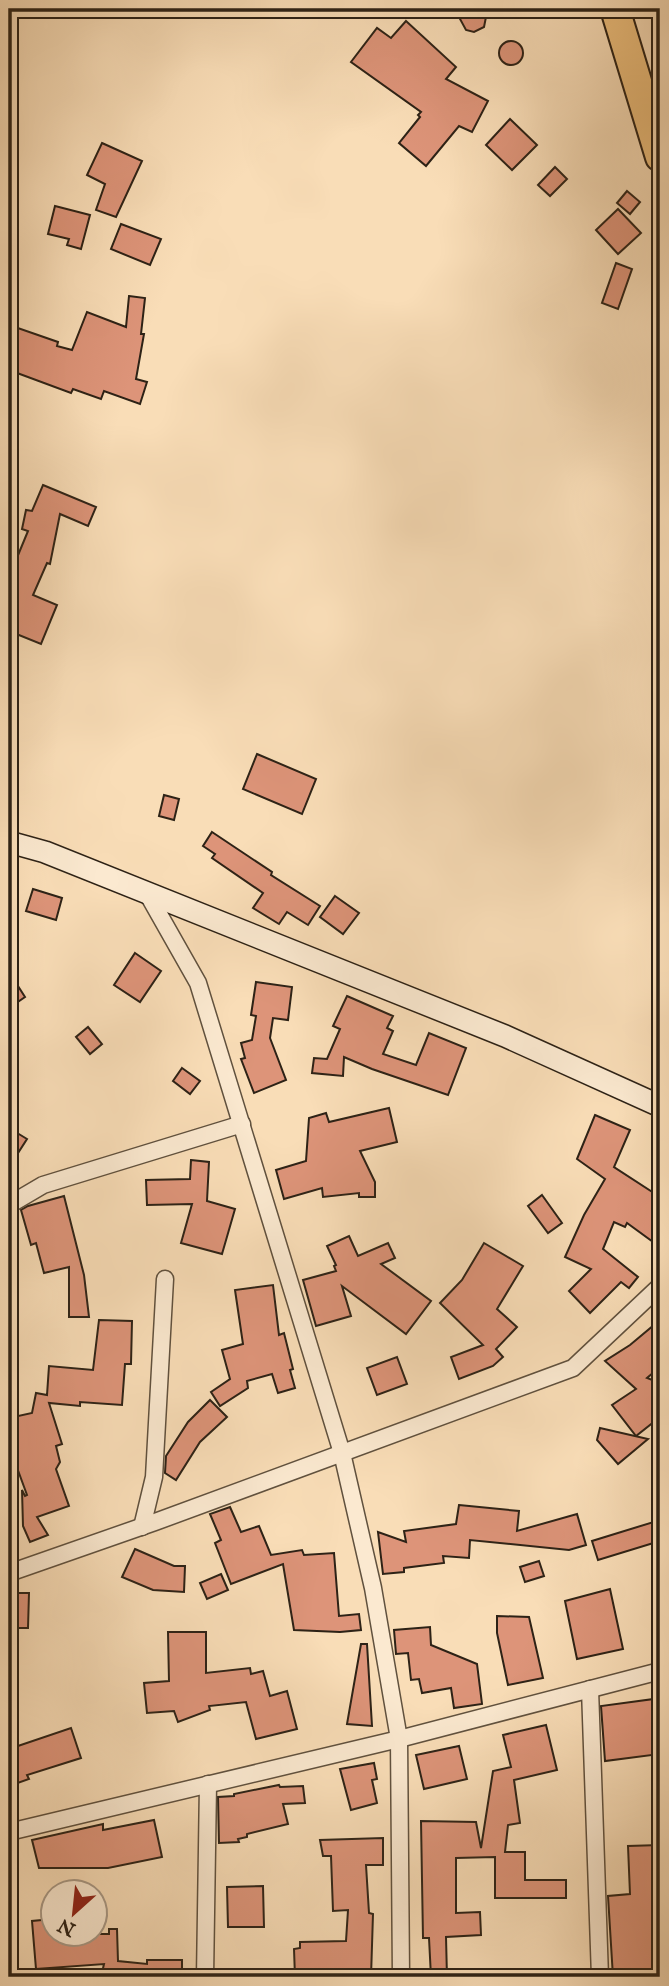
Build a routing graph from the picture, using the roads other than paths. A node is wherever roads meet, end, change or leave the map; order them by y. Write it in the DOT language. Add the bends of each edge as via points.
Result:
graph roads {
  1 [pos="615,9"];
  2 [pos="660,157"];
  3 [pos="9,842"];
  4 [pos="147,893"];
  5 [pos="660,1106"];
  6 [pos="242,1124"];
  7 [pos="9,1205"];
  8 [pos="165,1279"];
  9 [pos="660,1286"];
  10 [pos="342,1453"];
  11 [pos="142,1527"];
  12 [pos="9,1573"];
  13 [pos="660,1671"];
  14 [pos="590,1689"];
  15 [pos="399,1739"];
  16 [pos="208,1784"];
  17 [pos="9,1832"];
  18 [pos="205,1977"];
  19 [pos="401,1977"];
  20 [pos="600,1977"];
  1 -- 2 [label="highway"];
  3 -- 4 [label="street"];
  4 -- 5 [label="street" via="505,1036"];
  4 -- 6 [label="street" via="198,982"];
  6 -- 7 [label="street" via="43,1185"];
  6 -- 10 [label="street"];
  8 -- 11 [label="street" via="154,1477"];
  9 -- 10 [label="street" via="573,1368"];
  10 -- 11 [label="street"];
  10 -- 15 [label="street" via="373,1588"];
  11 -- 12 [label="street"];
  13 -- 14 [label="street"];
  14 -- 15 [label="street"];
  14 -- 20 [label="street"];
  15 -- 16 [label="street"];
  15 -- 19 [label="street"];
  16 -- 17 [label="street"];
  16 -- 18 [label="street"];
}
